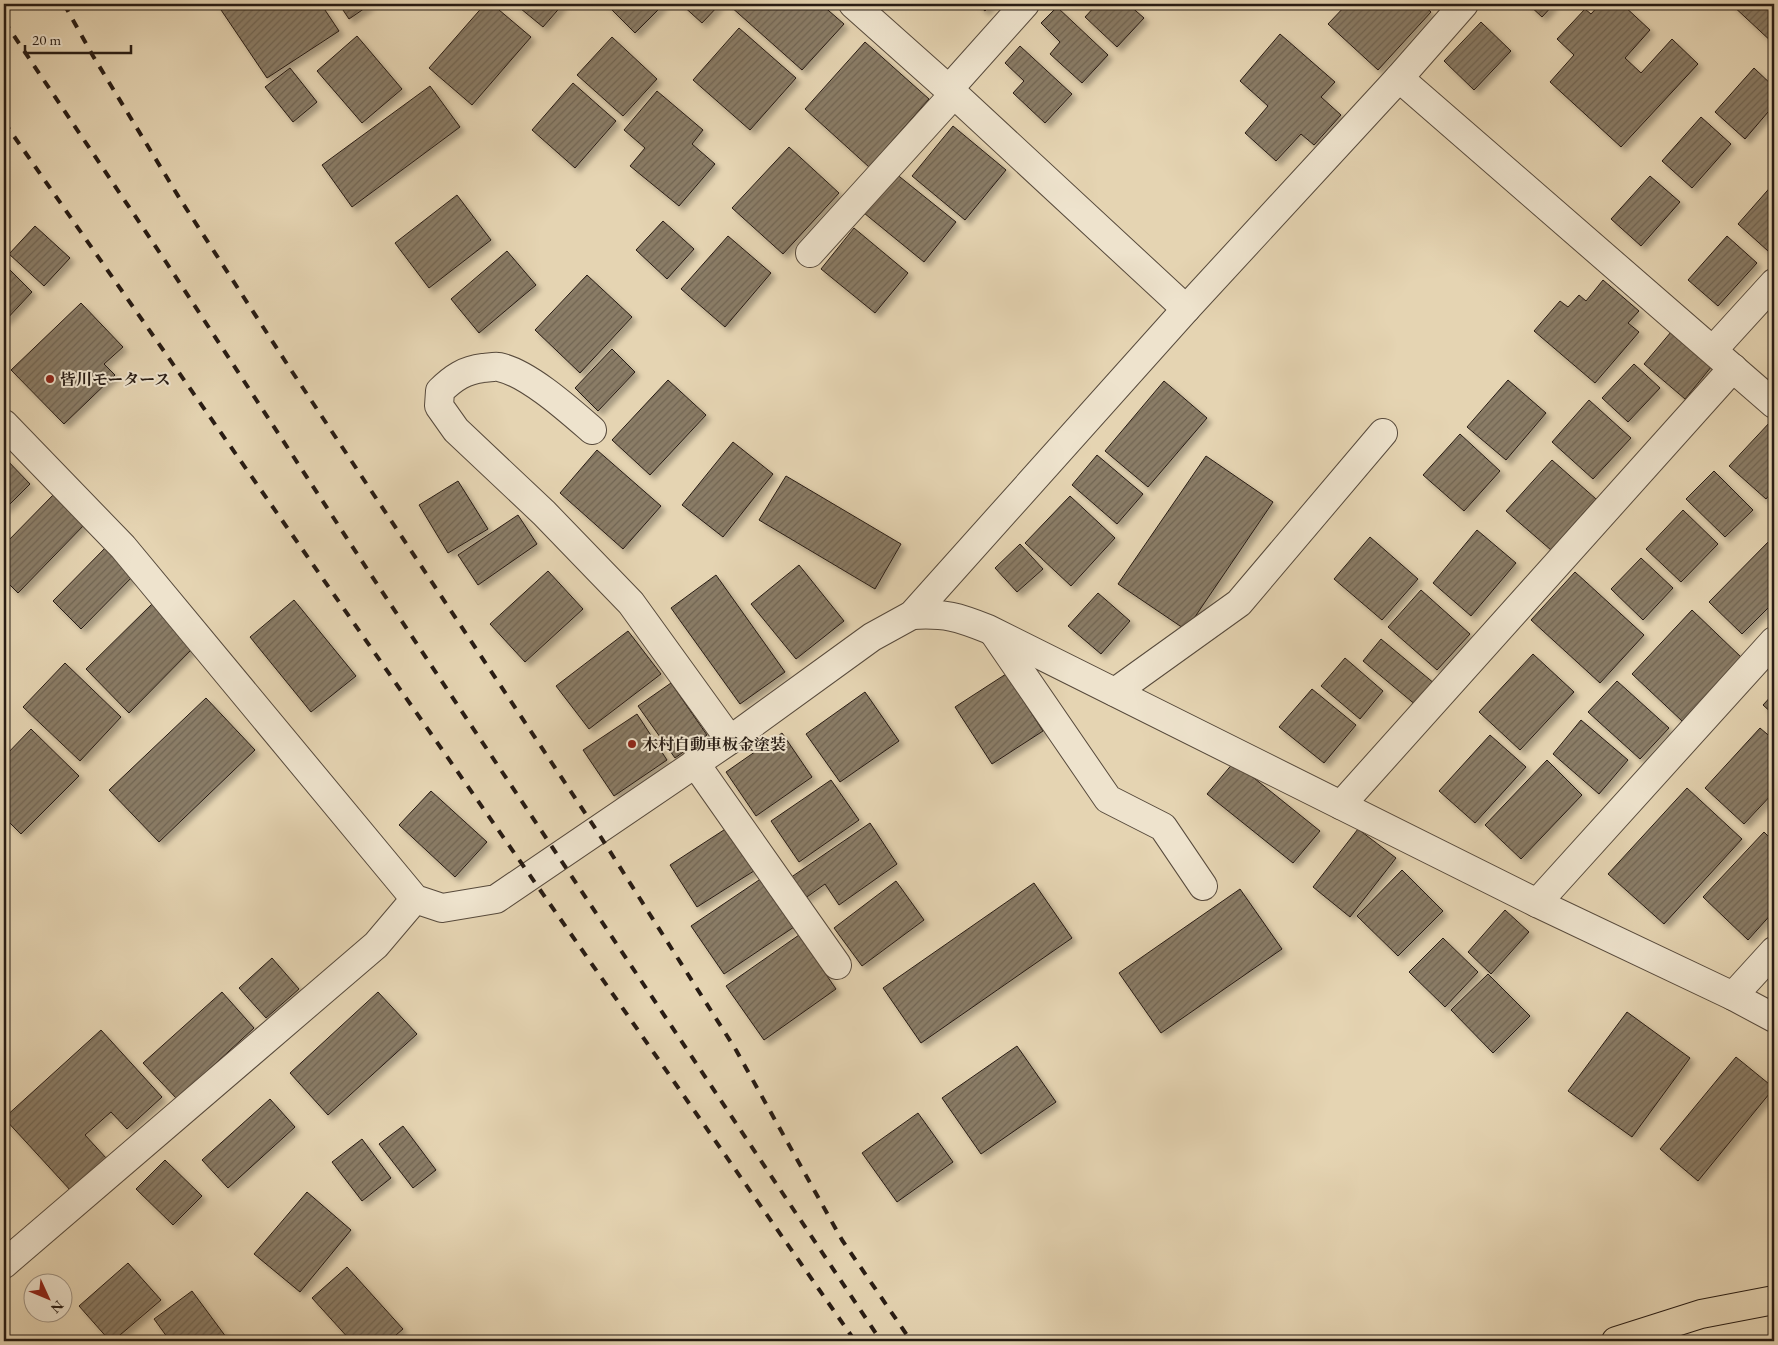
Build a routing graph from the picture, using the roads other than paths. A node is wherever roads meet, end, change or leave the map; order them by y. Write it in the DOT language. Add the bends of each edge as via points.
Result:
graph roads {
  1 [pos="853,4"];
  2 [pos="1025,4"];
  3 [pos="1464,4"];
  4 [pos="1399,78"];
  5 [pos="952,91"];
  6 [pos="810,253"];
  7 [pos="1774,283"];
  8 [pos="1186,309"];
  9 [pos="1723,359"];
  10 [pos="1774,404"];
  11 [pos="4,424"];
  12 [pos="592,430"];
  13 [pos="1383,433"];
  14 [pos="912,615"];
  15 [pos="993,631"];
  16 [pos="1774,641"];
  17 [pos="1115,692"];
  18 [pos="730,740"];
  19 [pos="695,763"];
  20 [pos="1341,805"];
  21 [pos="1203,886"];
  22 [pos="416,898"];
  23 [pos="1537,903"];
  24 [pos="1774,951"];
  25 [pos="837,964"];
  26 [pos="1733,996"];
  27 [pos="1774,1018"];
  28 [pos="4,1264"];
  29 [pos="1774,1300"];
  30 [pos="1616,1341"];
  1 -- 5 [label="street"];
  2 -- 5 [label="street"];
  3 -- 4 [label="street"];
  4 -- 8 [label="street"];
  4 -- 9 [label="street"];
  5 -- 6 [label="street"];
  5 -- 8 [label="street"];
  7 -- 9 [label="street"];
  8 -- 14 [label="street"];
  9 -- 10 [label="street"];
  9 -- 20 [label="street"];
  11 -- 22 [label="street" via="124,547"];
  12 -- 18 [label="street" via="538,387 513,372 497,367 462,373 440,392 439,406 456,430 544,513 631,603"];
  13 -- 17 [label="street" via="1239,603"];
  14 -- 15 [label="street" via="958,617"];
  14 -- 18 [label="street" via="872,637"];
  15 -- 17 [label="street"];
  15 -- 21 [label="street" via="1108,799 1163,827"];
  16 -- 23 [label="street"];
  17 -- 20 [label="street"];
  18 -- 19 [label="street"];
  19 -- 22 [label="street" via="496,899 442,908"];
  19 -- 25 [label="street"];
  20 -- 23 [label="street"];
  22 -- 28 [label="street" via="376,945"];
  23 -- 26 [label="street"];
  24 -- 26 [label="street"];
  26 -- 27 [label="street"];
  29 -- 30 [label="highway" via="1701,1314"];
}
